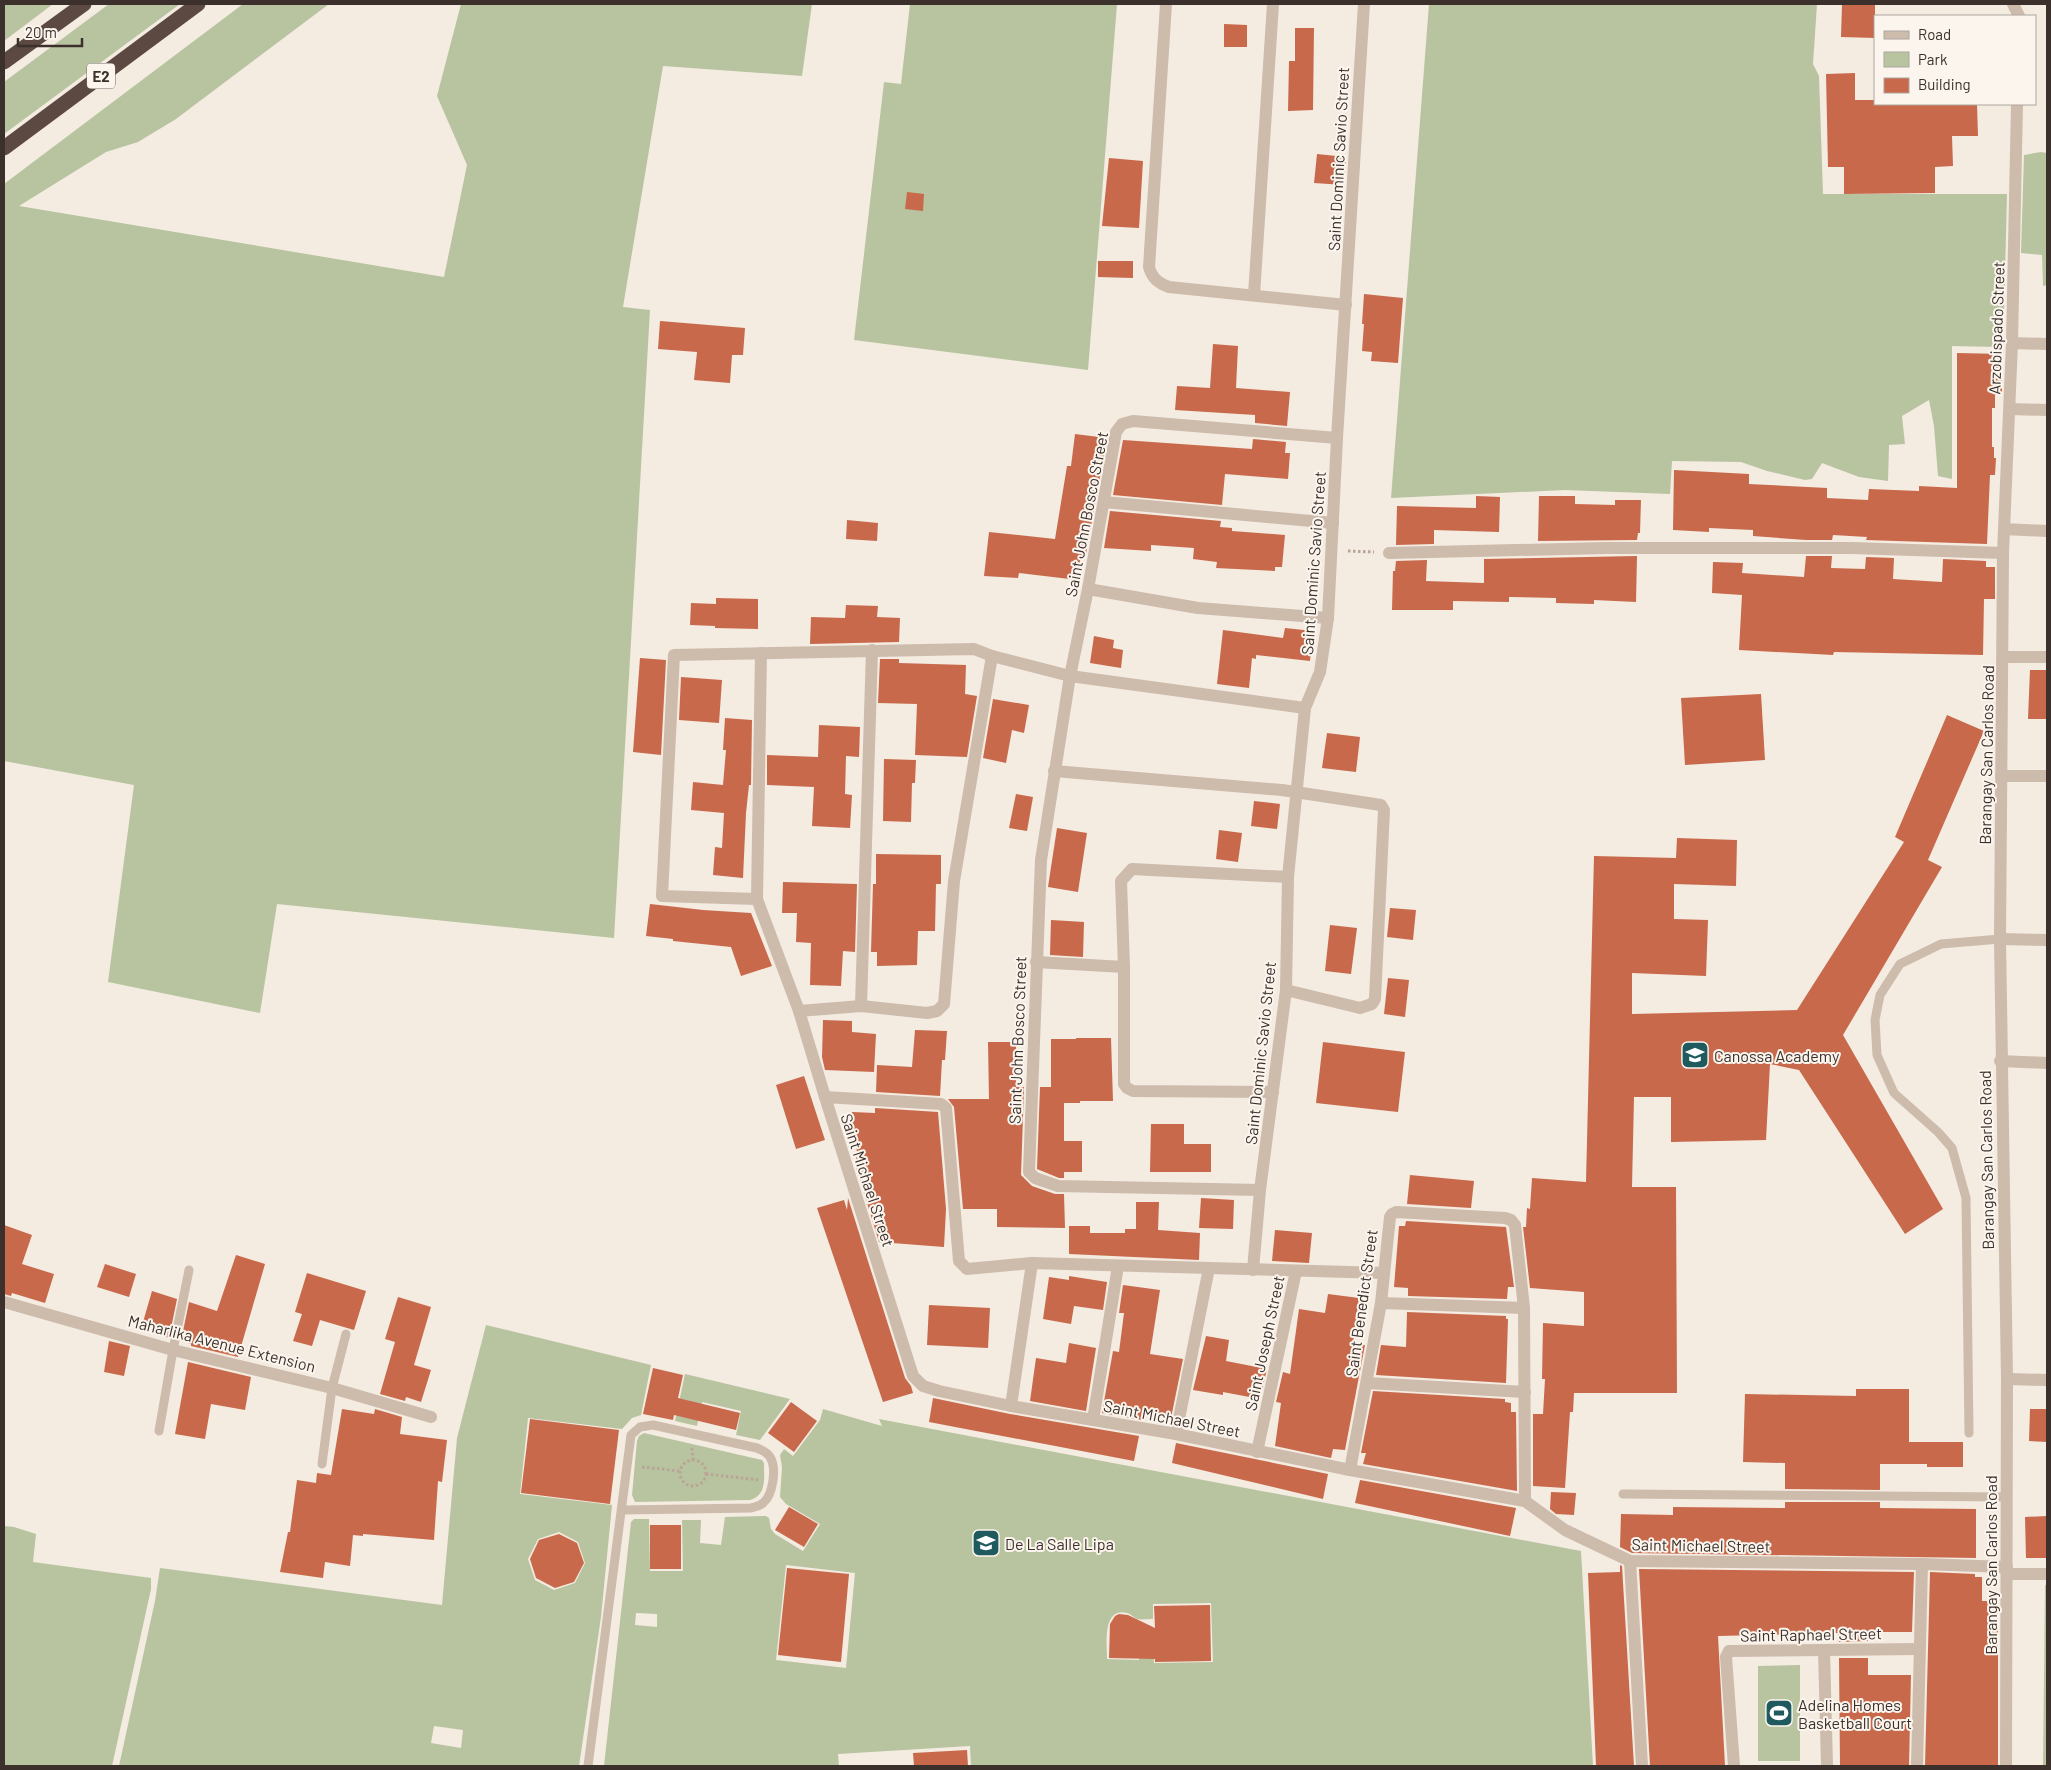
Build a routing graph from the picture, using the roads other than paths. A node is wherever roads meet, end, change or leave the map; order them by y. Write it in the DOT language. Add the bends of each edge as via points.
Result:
graph roads {
  1 [pos="84,4"];
  2 [pos="198,4"];
  3 [pos="1166,4"];
  4 [pos="1273,4"];
  5 [pos="1364,4"];
  6 [pos="4,62"];
  7 [pos="2017,105"];
  8 [pos="4,148"];
  9 [pos="1254,295"];
  10 [pos="1346,305"];
  11 [pos="2012,343"];
  12 [pos="2047,344"];
  13 [pos="2010,409"];
  14 [pos="2047,410"];
  15 [pos="1337,438"];
  16 [pos="1104,502"];
  17 [pos="1333,523"];
  18 [pos="2004,529"];
  19 [pos="2047,531"];
  20 [pos="1389,553"];
  21 [pos="2003,553"];
  22 [pos="1088,589"];
  23 [pos="1328,618"];
  24 [pos="872,650"];
  25 [pos="761,653"];
  26 [pos="992,656"];
  27 [pos="2003,657"];
  28 [pos="2047,657"];
  29 [pos="1070,676"];
  30 [pos="1305,708"];
  31 [pos="1054,771"];
  32 [pos="2001,776"];
  33 [pos="2047,776"];
  34 [pos="1297,793"];
  35 [pos="1288,877"];
  36 [pos="757,899"];
  37 [pos="2000,939"];
  38 [pos="2047,940"];
  39 [pos="1036,962"];
  40 [pos="1124,967"];
  41 [pos="1286,990"];
  42 [pos="861,1006"];
  43 [pos="799,1011"];
  44 [pos="2000,1061"];
  45 [pos="2047,1062"];
  46 [pos="1273,1092"];
  47 [pos="825,1097"];
  48 [pos="1260,1190"];
  49 [pos="1032,1263"];
  50 [pos="1118,1266"];
  51 [pos="1209,1268"];
  52 [pos="189,1270"];
  53 [pos="1254,1270"];
  54 [pos="1296,1271"];
  55 [pos="1384,1273"];
  56 [pos="4,1302"];
  57 [pos="1381,1303"];
  58 [pos="1524,1308"];
  59 [pos="346,1334"];
  60 [pos="173,1350"];
  61 [pos="2007,1379"];
  62 [pos="2047,1380"];
  63 [pos="1367,1383"];
  64 [pos="332,1388"];
  65 [pos="1525,1392"];
  66 [pos="1010,1406"];
  67 [pos="432,1417"];
  68 [pos="1093,1420"];
  69 [pos="160,1431"];
  70 [pos="1969,1433"];
  71 [pos="1176,1434"];
  72 [pos="1257,1452"];
  73 [pos="322,1464"];
  74 [pos="1350,1470"];
  75 [pos="1623,1494"];
  76 [pos="2007,1497"];
  77 [pos="1525,1501"];
  78 [pos="622,1510"];
  79 [pos="1630,1561"];
  80 [pos="1922,1564"];
  81 [pos="2007,1570"];
  82 [pos="2047,1574"];
  83 [pos="1919,1649"];
  84 [pos="1824,1650"];
  85 [pos="588,1766"];
  86 [pos="1642,1766"];
  87 [pos="1734,1766"];
  88 [pos="1827,1766"];
  89 [pos="1917,1766"];
  90 [pos="2006,1766"];
  1 -- 6 [label="highway"];
  2 -- 8 [label="highway, E2"];
  3 -- 9 [label="street" via="1149,267 1161,284 1169,287"];
  4 -- 9 [label="street"];
  5 -- 10 [label="street, Saint Dominic Savio Street"];
  7 -- 11 [label="street, Arzobispado Street"];
  9 -- 10 [label="street"];
  10 -- 15 [label="street, Saint Dominic Savio Street"];
  11 -- 12 [label="street"];
  11 -- 13 [label="street, Arzobispado Street"];
  13 -- 14 [label="street"];
  13 -- 18 [label="street, Arzobispado Street"];
  15 -- 16 [label="street, Saint John Bosco Street" via="1133,420 1116,432"];
  15 -- 17 [label="street, Saint Dominic Savio Street"];
  16 -- 17 [label="street"];
  16 -- 22 [label="street, Saint John Bosco Street"];
  17 -- 23 [label="street, Saint Dominic Savio Street"];
  18 -- 19 [label="street"];
  18 -- 21 [label="street, Arzobispado Street"];
  20 -- 21 [label="street" via="1606,548 1852,548"];
  21 -- 27 [label="street, Barangay San Carlos Road"];
  22 -- 23 [label="street" via="1198,608"];
  22 -- 29 [label="street, Saint John Bosco Street"];
  23 -- 30 [label="street, Saint Dominic Savio Street" via="1320,672"];
  24 -- 25 [label="street"];
  24 -- 26 [label="street" via="974,649"];
  24 -- 42 [label="street"];
  25 -- 36 [label="street"];
  25 -- 36 [label="street" via="674,655 662,896"];
  26 -- 29 [label="street"];
  26 -- 42 [label="street" via="954,881 944,1004 937,1011 927,1012"];
  27 -- 28 [label="street"];
  27 -- 32 [label="street, Barangay San Carlos Road"];
  29 -- 30 [label="street"];
  29 -- 31 [label="street, Saint John Bosco Street"];
  30 -- 34 [label="street, Saint Dominic Savio Street"];
  31 -- 34 [label="street"];
  31 -- 39 [label="street, Saint John Bosco Street" via="1041,860"];
  32 -- 33 [label="street"];
  32 -- 37 [label="street, Barangay San Carlos Road"];
  34 -- 35 [label="street, Saint Dominic Savio Street"];
  34 -- 41 [label="street" via="1378,804 1383,808 1375,999 1372,1004 1360,1008"];
  35 -- 40 [label="street" via="1132,869 1121,881"];
  35 -- 41 [label="street, Saint Dominic Savio Street"];
  36 -- 43 [label="street, Saint Michael Street"];
  37 -- 38 [label="street"];
  37 -- 44 [label="street, Barangay San Carlos Road"];
  37 -- 70 [label="lane" via="1941,944 1900,964 1880,995 1875,1020 1877,1055 1894,1093 1952,1148 1966,1198"];
  39 -- 40 [label="street"];
  39 -- 48 [label="street, Saint John Bosco Street" via="1029,1172 1035,1178 1058,1186"];
  40 -- 46 [label="street" via="1124,1084 1127,1088 1133,1091"];
  41 -- 46 [label="street, Saint Dominic Savio Street"];
  42 -- 43 [label="street"];
  43 -- 47 [label="street, Saint Michael Street"];
  44 -- 45 [label="street"];
  44 -- 61 [label="street, Barangay San Carlos Road"];
  46 -- 48 [label="street, Saint Dominic Savio Street"];
  47 -- 49 [label="street" via="941,1104 945,1107 959,1262 968,1269"];
  47 -- 66 [label="street, Saint Michael Street" via="913,1376 923,1386 939,1391"];
  48 -- 53 [label="street, Saint Dominic Savio Street"];
  49 -- 50 [label="street"];
  49 -- 66 [label="street"];
  50 -- 51 [label="street"];
  50 -- 68 [label="street"];
  51 -- 53 [label="street"];
  51 -- 71 [label="street"];
  52 -- 60 [label="lane"];
  53 -- 54 [label="street"];
  54 -- 55 [label="street"];
  54 -- 72 [label="street, Saint Joseph Street"];
  55 -- 57 [label="street, Saint Benedict Street"];
  55 -- 58 [label="street, Saint Benedict Street" via="1390,1217 1396,1212 1505,1218 1514,1225"];
  56 -- 60 [label="street, Maharlika Avenue Extension"];
  57 -- 58 [label="street"];
  57 -- 63 [label="street, Saint Benedict Street"];
  58 -- 65 [label="street, Saint Benedict Street"];
  59 -- 64 [label="lane"];
  60 -- 64 [label="street, Maharlika Avenue Extension"];
  60 -- 69 [label="lane"];
  61 -- 62 [label="street"];
  61 -- 76 [label="street, Barangay San Carlos Road"];
  63 -- 65 [label="street"];
  63 -- 74 [label="street, Saint Benedict Street"];
  64 -- 67 [label="street, Maharlika Avenue Extension"];
  64 -- 73 [label="lane"];
  65 -- 77 [label="street, Saint Benedict Street"];
  66 -- 68 [label="street, Saint Michael Street"];
  68 -- 71 [label="street, Saint Michael Street"];
  71 -- 72 [label="street, Saint Michael Street"];
  72 -- 74 [label="street, Saint Michael Street"];
  74 -- 77 [label="street, Saint Michael Street"];
  75 -- 76 [label="lane"];
  76 -- 81 [label="street, Barangay San Carlos Road"];
  77 -- 79 [label="street, Saint Michael Street" via="1564,1530"];
  78 -- 78 [label="lane" via="631,1435 640,1427 653,1425 762,1450 772,1462 773,1481 762,1505 752,1508"];
  78 -- 85 [label="lane"];
  79 -- 80 [label="street, Saint Michael Street"];
  79 -- 86 [label="street"];
  80 -- 81 [label="street, Saint Michael Street"];
  80 -- 83 [label="street"];
  81 -- 82 [label="street, Saint Michael Street"];
  81 -- 90 [label="street, Barangay San Carlos Road"];
  83 -- 84 [label="street, Saint Raphael Street"];
  83 -- 89 [label="street"];
  84 -- 87 [label="street, Saint Raphael Street" via="1727,1653"];
  84 -- 88 [label="street"];
}
